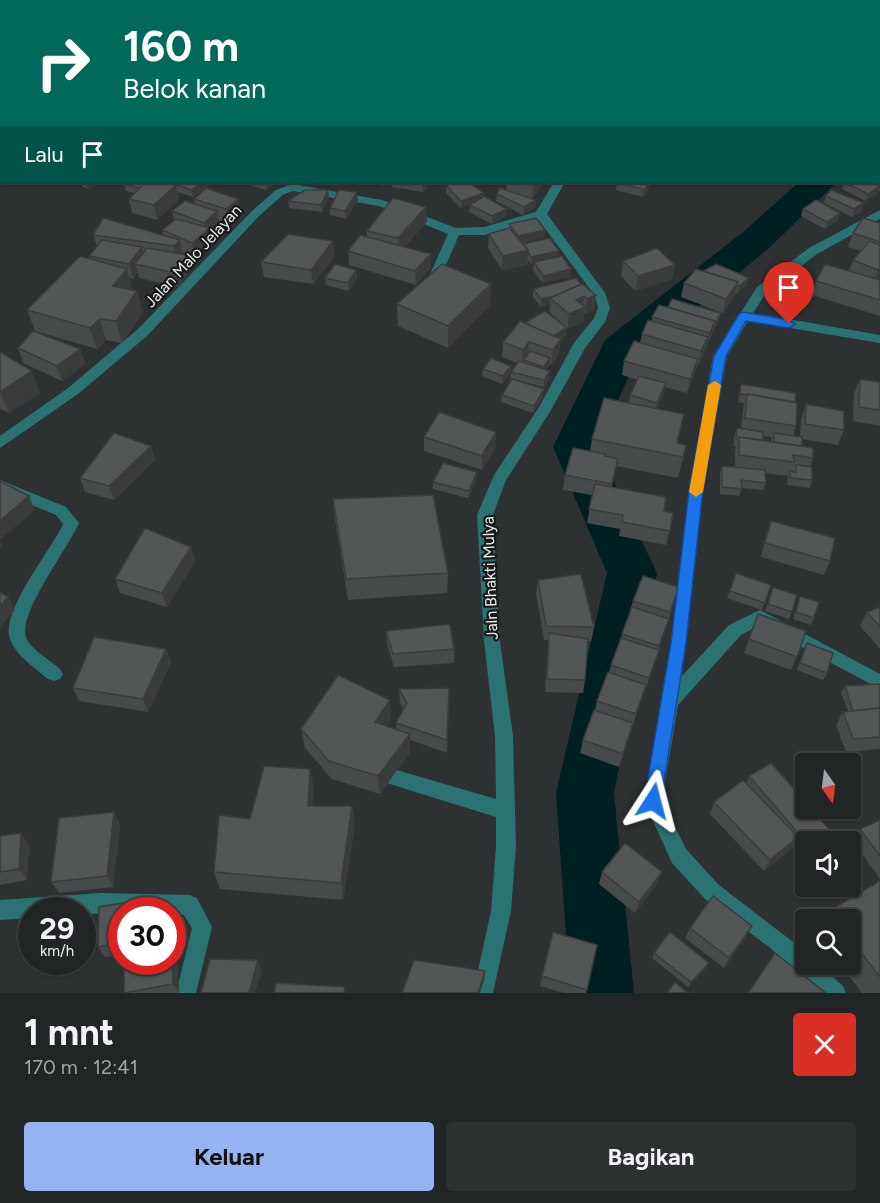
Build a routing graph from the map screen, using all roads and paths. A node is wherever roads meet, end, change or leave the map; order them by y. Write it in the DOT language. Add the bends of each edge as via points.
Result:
graph roads {
  1 [pos="558,183"];
  2 [pos="293,184"];
  3 [pos="541,213"];
  4 [pos="880,214"];
  5 [pos="455,232"];
  6 [pos="433,281"];
  7 [pos="743,316"];
  8 [pos="880,339"];
  9 [pos="0,442"];
  10 [pos="0,486"];
  11 [pos="54,674"];
  12 [pos="880,682"];
  13 [pos="669,702"];
  14 [pos="393,777"];
  15 [pos="505,811"];
  16 [pos="0,910"];
  17 [pos="186,993"];
  18 [pos="483,993"];
  19 [pos="836,993"];
  1 -- 3 [label="street"];
  2 -- 5 [label="street, Jalan Malo Jelayan" via="382,203"];
  2 -- 9 [label="street, Jalan Malo Jelayan" via="255,214 143,332 73,391"];
  3 -- 5 [label="street, Jalan Malo Jelayan" via="485,231"];
  3 -- 15 [label="street, Jaln Bhakti Mulya" via="601,296 604,308 499,479 486,515 492,641 504,736"];
  4 -- 7 [label="street" via="827,243 761,290"];
  5 -- 6 [label="street"];
  7 -- 8 [label="street"];
  7 -- 13 [label="street" via="720,356 696,490"];
  10 -- 11 [label="street" via="61,511 71,523 66,540 18,618 17,635 26,650"];
  12 -- 13 [label="street" via="760,617 735,630"];
  13 -- 19 [label="street" via="653,801 679,856 712,892 776,940"];
  14 -- 15 [label="street"];
  15 -- 18 [label="street, Jaln Bhakti Mulya" via="501,911"];
  16 -- 17 [label="street" via="101,903 190,905 202,927"];
}
